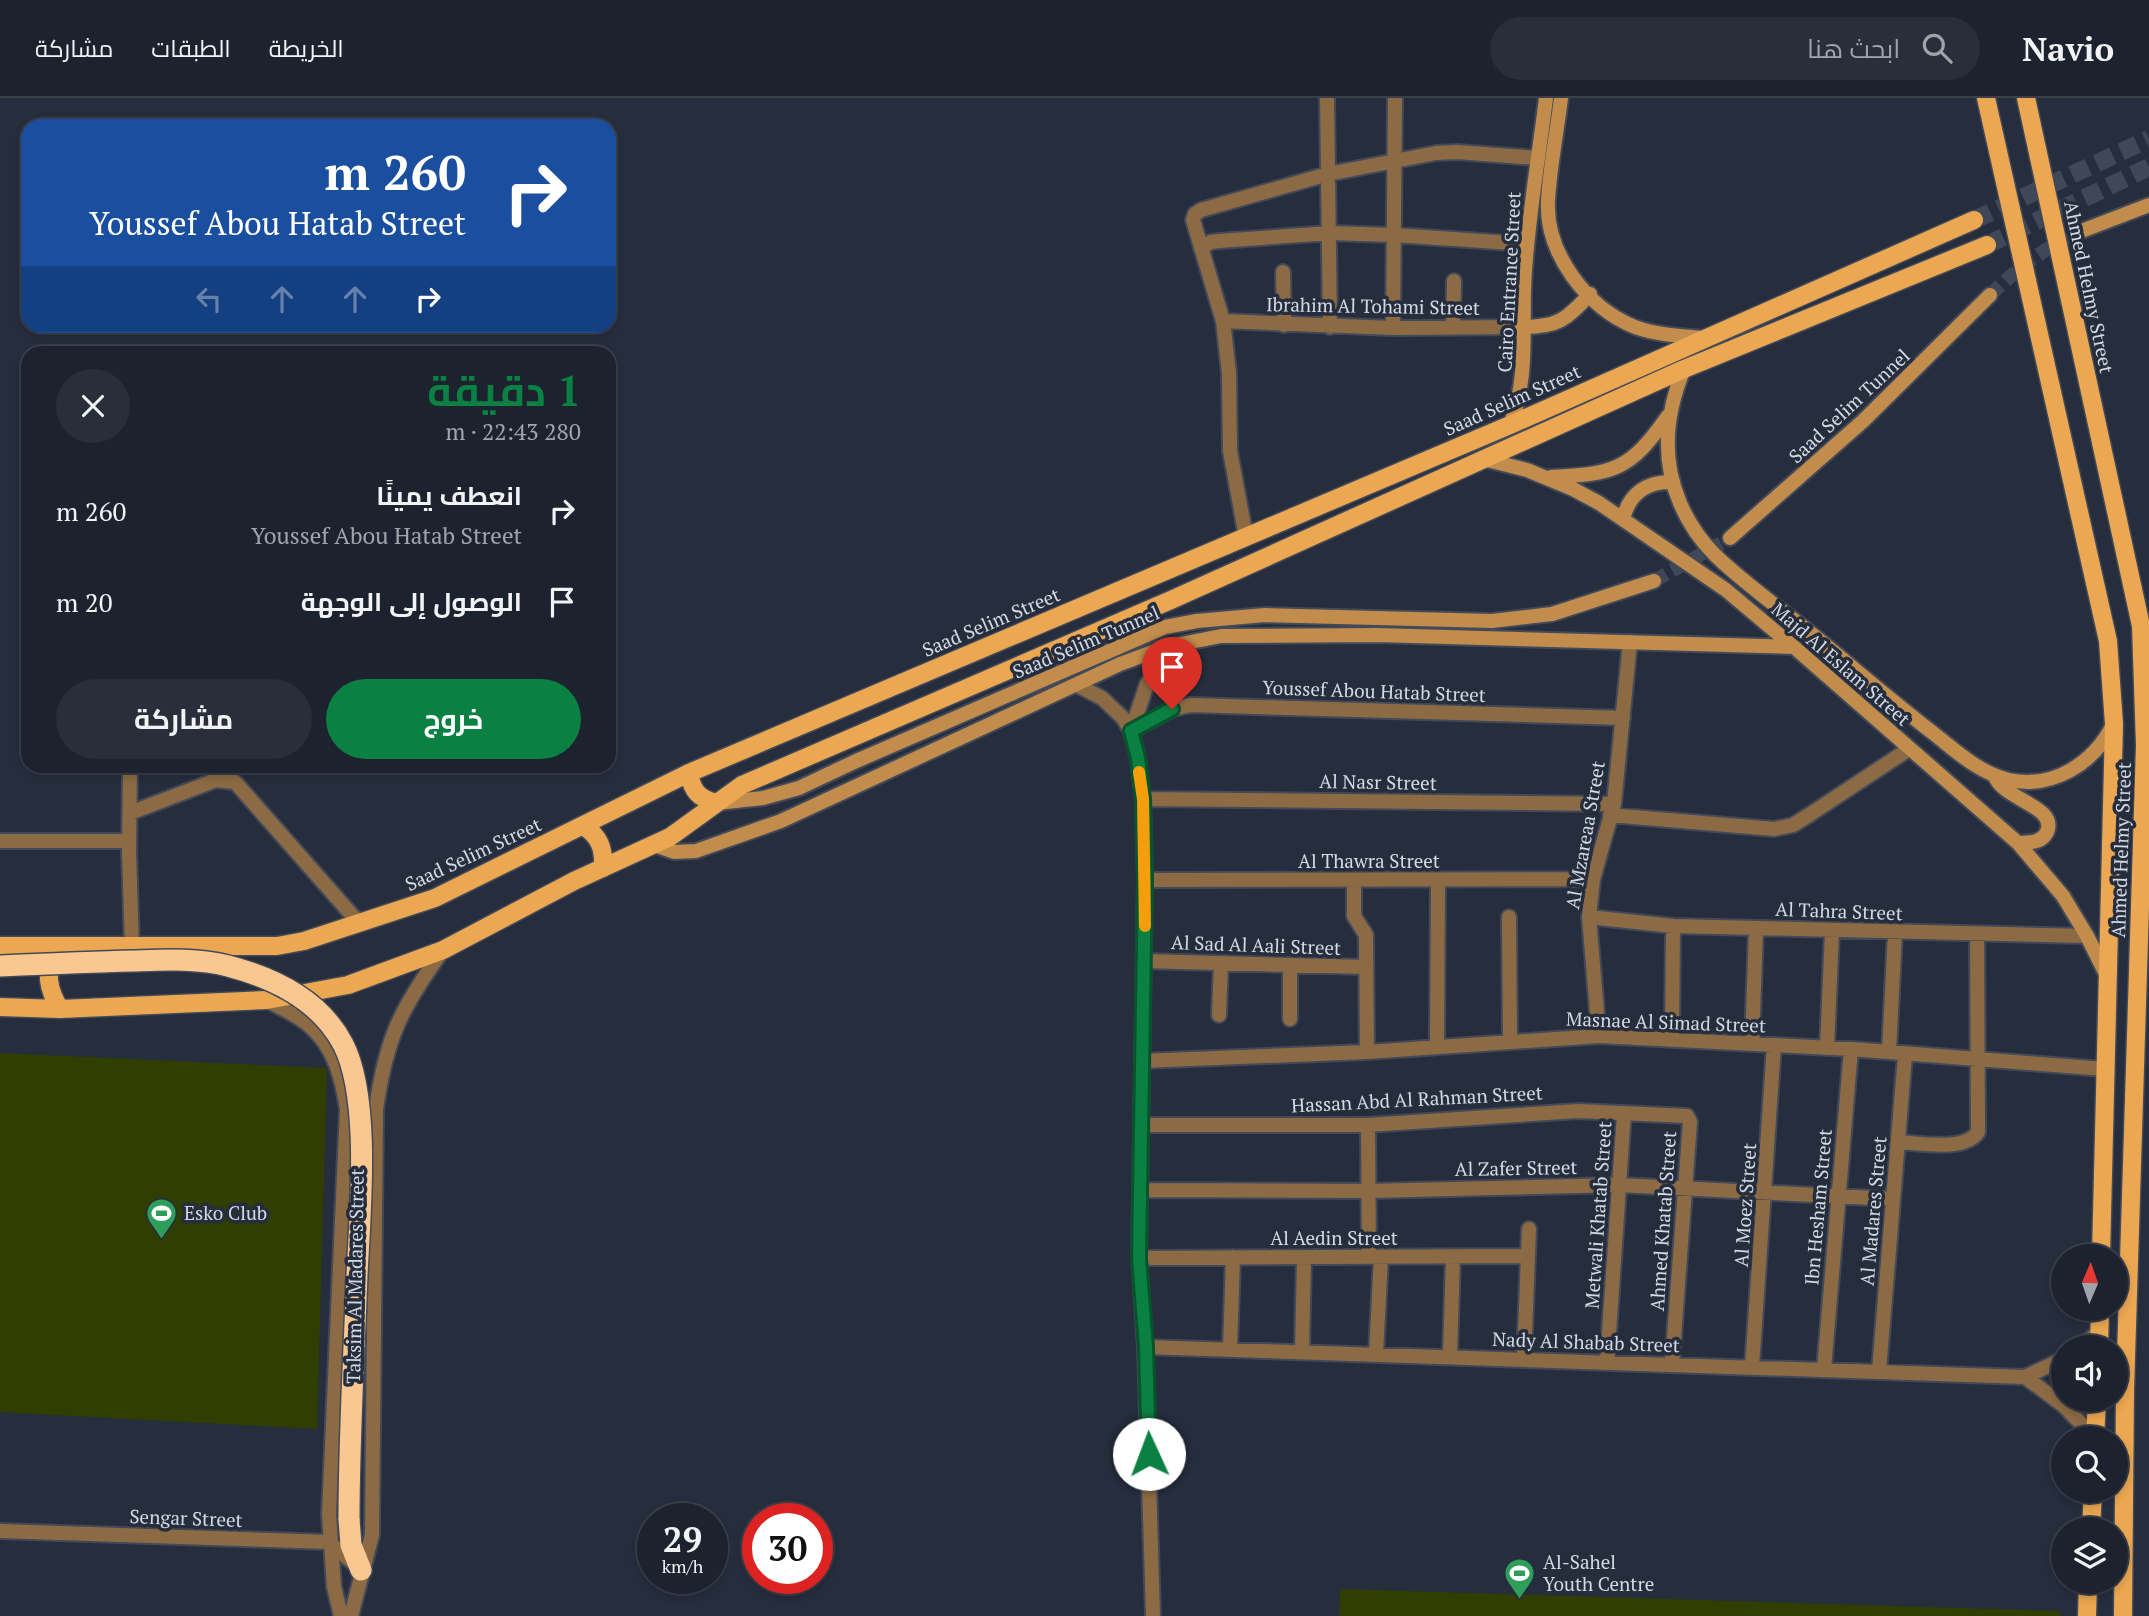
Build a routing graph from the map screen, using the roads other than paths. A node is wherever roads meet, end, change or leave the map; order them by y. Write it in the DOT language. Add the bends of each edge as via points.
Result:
graph roads {
  1 [pos="1326,98"];
  2 [pos="1395,98"];
  3 [pos="1546,98"];
  4 [pos="1561,98"];
  5 [pos="1986,98"];
  6 [pos="2026,98"];
  7 [pos="1538,158"];
  8 [pos="1395,161"];
  9 [pos="1328,174"];
  10 [pos="2149,205"];
  11 [pos="1974,220"];
  12 [pos="2079,232"];
  13 [pos="1330,233"];
  14 [pos="1394,235"];
  15 [pos="1527,244"];
  16 [pos="1987,245"];
  17 [pos="1201,248"];
  18 [pos="1283,272"];
  19 [pos="1454,281"];
  20 [pos="1590,295"];
  21 [pos="1990,295"];
  22 [pos="1223,321"];
  23 [pos="1284,325"];
  24 [pos="1330,327"];
  25 [pos="1453,327"];
  26 [pos="1522,327"];
  27 [pos="1393,328"];
  28 [pos="1704,338"];
  29 [pos="1684,369"];
  30 [pos="1670,413"];
  31 [pos="1510,425"];
  32 [pos="1487,460"];
  33 [pos="1546,477"];
  34 [pos="1673,482"];
  35 [pos="1623,519"];
  36 [pos="1246,537"];
  37 [pos="1730,538"];
  38 [pos="1654,581"];
  39 [pos="1630,642"];
  40 [pos="1176,645"];
  41 [pos="1794,647"];
  42 [pos="1077,685"];
  43 [pos="1623,718"];
  44 [pos="2113,724"];
  45 [pos="1131,731"];
  46 [pos="1909,748"];
  47 [pos="130,773"];
  48 [pos="690,773"];
  49 [pos="1996,776"];
  50 [pos="1143,799"];
  51 [pos="717,803"];
  52 [pos="1612,810"];
  53 [pos="130,813"];
  54 [pos="583,826"];
  55 [pos="0,841"];
  56 [pos="129,841"];
  57 [pos="2018,843"];
  58 [pos="654,845"];
  59 [pos="603,868"];
  60 [pos="1593,879"];
  61 [pos="1145,880"];
  62 [pos="1354,880"];
  63 [pos="1438,880"];
  64 [pos="1509,917"];
  65 [pos="1589,917"];
  66 [pos="359,923"];
  67 [pos="1673,926"];
  68 [pos="1756,928"];
  69 [pos="1832,931"];
  70 [pos="1895,932"];
  71 [pos="1978,934"];
  72 [pos="2087,936"];
  73 [pos="0,946"];
  74 [pos="55,948"];
  75 [pos="132,948"];
  76 [pos="443,950"];
  77 [pos="1144,961"];
  78 [pos="1221,963"];
  79 [pos="1290,965"];
  80 [pos="0,966"];
  81 [pos="1366,967"];
  82 [pos="2106,974"];
  83 [pos="267,1000"];
  84 [pos="0,1007"];
  85 [pos="61,1009"];
  86 [pos="1219,1015"];
  87 [pos="1290,1019"];
  88 [pos="1599,1036"];
  89 [pos="1672,1039"];
  90 [pos="1510,1041"];
  91 [pos="1752,1044"];
  92 [pos="1774,1045"];
  93 [pos="1437,1046"];
  94 [pos="1827,1048"];
  95 [pos="1851,1049"];
  96 [pos="1367,1052"];
  97 [pos="1889,1052"];
  98 [pos="1905,1055"];
  99 [pos="1979,1058"];
  100 [pos="1142,1061"];
  101 [pos="2104,1069"];
  102 [pos="1624,1113"];
  103 [pos="1690,1122"];
  104 [pos="1141,1125"];
  105 [pos="1368,1125"];
  106 [pos="1898,1142"];
  107 [pos="1619,1185"];
  108 [pos="1686,1188"];
  109 [pos="1140,1190"];
  110 [pos="1368,1191"];
  111 [pos="1765,1192"];
  112 [pos="1839,1196"];
  113 [pos="1893,1199"];
  114 [pos="1529,1229"];
  115 [pos="2101,1244"];
  116 [pos="1528,1256"];
  117 [pos="1304,1257"];
  118 [pos="1375,1257"];
  119 [pos="1453,1257"];
  120 [pos="1139,1258"];
  121 [pos="1233,1258"];
  122 [pos="1146,1347"];
  123 [pos="1230,1349"];
  124 [pos="1302,1352"];
  125 [pos="1376,1354"];
  126 [pos="1450,1356"];
  127 [pos="1524,1359"];
  128 [pos="1607,1362"];
  129 [pos="1672,1364"];
  130 [pos="2051,1365"];
  131 [pos="1752,1367"];
  132 [pos="1824,1369"];
  133 [pos="1879,1371"];
  134 [pos="2025,1377"];
  135 [pos="2083,1426"];
  136 [pos="0,1531"];
  137 [pos="329,1542"];
  138 [pos="361,1570"];
  139 [pos="2088,1594"];
  140 [pos="341,1616"];
  141 [pos="351,1616"];
  142 [pos="1153,1616"];
  143 [pos="2087,1616"];
  144 [pos="2123,1616"];
  1 -- 9 [label="street"];
  2 -- 8 [label="street"];
  3 -- 7 [label="street, Cairo Entrance Street"];
  4 -- 20 [label="street, Cairo Entrance Street" via="1548,201 1551,231 1562,259"];
  5 -- 44 [label="main road, Ahmed Helmy Street" via="2108,641"];
  6 -- 144 [label="main road, Ahmed Helmy Street" via="2141,626 2146,745"];
  7 -- 8 [label="street" via="1447,152"];
  7 -- 15 [label="street, Cairo Entrance Street"];
  8 -- 9 [label="street"];
  8 -- 14 [label="street"];
  9 -- 13 [label="street"];
  9 -- 17 [label="street" via="1201,210 1192,220"];
  10 -- 12 [label="street"];
  11 -- 28 [label="main road, Saad Selim Street"];
  13 -- 14 [label="street"];
  13 -- 17 [label="street" via="1219,241"];
  13 -- 24 [label="street"];
  14 -- 15 [label="street"];
  14 -- 27 [label="street"];
  15 -- 26 [label="street, Cairo Entrance Street"];
  16 -- 29 [label="main road"];
  17 -- 22 [label="street"];
  18 -- 23 [label="street"];
  19 -- 25 [label="street"];
  20 -- 26 [label="street" via="1559,323"];
  20 -- 28 [label="street, Cairo Entrance Street" via="1633,326"];
  21 -- 37 [label="street, Saad Selim Tunnel" via="1863,421"];
  22 -- 23 [label="street, Ibrahim Al Tohami Street"];
  22 -- 36 [label="street" via="1230,451"];
  23 -- 24 [label="street, Ibrahim Al Tohami Street"];
  24 -- 27 [label="street, Ibrahim Al Tohami Street"];
  25 -- 26 [label="street, Ibrahim Al Tohami Street"];
  25 -- 27 [label="street, Ibrahim Al Tohami Street"];
  26 -- 31 [label="street, Cairo Entrance Street" via="1522,382"];
  28 -- 31 [label="main road, Saad Selim Street"];
  29 -- 30 [label="street, Majd Al Eslam Street"];
  29 -- 32 [label="main road"];
  30 -- 33 [label="street" via="1641,452 1615,469"];
  30 -- 34 [label="street, Majd Al Eslam Street" via="1668,448"];
  31 -- 36 [label="main road, Saad Selim Street"];
  32 -- 33 [label="street, Majd Al Eslam Street"];
  32 -- 51 [label="main road" via="743,786"];
  33 -- 35 [label="street, Majd Al Eslam Street"];
  34 -- 35 [label="street" via="1644,487 1630,501"];
  34 -- 49 [label="street, Majd Al Eslam Street" via="1688,520 1716,555 1920,723"];
  35 -- 41 [label="street, Majd Al Eslam Street" via="1726,590"];
  36 -- 48 [label="main road, Saad Selim Street"];
  38 -- 51 [label="street, Saad Selim Tunnel" via="1552,614 1492,621 1265,615 1165,627 799,788"];
  39 -- 40 [label="street" via="1306,634 1221,636"];
  39 -- 41 [label="street"];
  39 -- 43 [label="street, Al Mzareaa Street"];
  40 -- 42 [label="street"];
  40 -- 45 [label="street" via="1147,684"];
  41 -- 46 [label="street, Majd Al Eslam Street"];
  42 -- 45 [label="street" via="1102,698"];
  42 -- 58 [label="street" via="781,821 696,851 674,852"];
  43 -- 45 [label="street, Youssef Abou Hatab Street" via="1191,705 1172,709"];
  43 -- 52 [label="street, Al Mzareaa Street"];
  44 -- 49 [label="street, Majd Al Eslam Street" via="2097,751 2072,771 2042,781"];
  44 -- 82 [label="main road, Ahmed Helmy Street"];
  45 -- 50 [label="street"];
  46 -- 52 [label="street, Al Nasr Street" via="1793,825 1774,829"];
  46 -- 57 [label="street, Majd Al Eslam Street"];
  47 -- 53 [label="street"];
  48 -- 51 [label="main road" via="697,794"];
  48 -- 54 [label="main road, Saad Selim Street"];
  49 -- 57 [label="street" via="2004,790 2046,817 2043,837"];
  50 -- 52 [label="street, Al Nasr Street"];
  50 -- 61 [label="street"];
  51 -- 58 [label="main road"];
  52 -- 60 [label="street, Al Mzareaa Street"];
  53 -- 56 [label="street"];
  53 -- 66 [label="street" via="216,780 235,782"];
  54 -- 59 [label="main road" via="600,842"];
  54 -- 66 [label="main road, Saad Selim Street" via="435,898"];
  55 -- 56 [label="street"];
  56 -- 75 [label="street"];
  57 -- 72 [label="street, Majd Al Eslam Street" via="2048,877"];
  58 -- 59 [label="main road"];
  59 -- 76 [label="main road"];
  60 -- 63 [label="street, Al Thawra Street"];
  60 -- 65 [label="street, Al Mzareaa Street"];
  61 -- 62 [label="street, Al Thawra Street"];
  61 -- 77 [label="street"];
  62 -- 63 [label="street, Al Thawra Street"];
  62 -- 81 [label="street" via="1354,916 1366,935"];
  63 -- 93 [label="street"];
  64 -- 90 [label="street"];
  65 -- 67 [label="street, Al Tahra Street"];
  65 -- 88 [label="street, Al Mzareaa Street"];
  66 -- 75 [label="main road, Saad Selim Street" via="276,946"];
  67 -- 68 [label="street, Al Tahra Street"];
  67 -- 89 [label="street"];
  68 -- 69 [label="street, Al Tahra Street"];
  68 -- 91 [label="street"];
  69 -- 70 [label="street, Al Tahra Street"];
  69 -- 94 [label="street"];
  70 -- 71 [label="street, Al Tahra Street"];
  70 -- 97 [label="street"];
  71 -- 72 [label="street, Al Tahra Street"];
  71 -- 99 [label="street"];
  72 -- 82 [label="street, Majd Al Eslam Street"];
  73 -- 74 [label="main road, Saad Selim Street"];
  74 -- 75 [label="main road, Saad Selim Street"];
  74 -- 85 [label="main road" via="48,981"];
  76 -- 83 [label="main road" via="348,985"];
  76 -- 138 [label="street, Taksim Al Madares Street" via="412,992 394,1029 376,1109 372,1535"];
  77 -- 78 [label="street, Al Sad Al Aali Street"];
  77 -- 100 [label="street"];
  78 -- 79 [label="street, Al Sad Al Aali Street"];
  78 -- 86 [label="street"];
  79 -- 81 [label="street, Al Sad Al Aali Street"];
  79 -- 87 [label="street"];
  80 -- 138 [label="highway, bridge" via="172,960 229,966 306,999 344,1045 356,1084 360,1131 349,1519 351,1545"];
  81 -- 96 [label="street"];
  82 -- 101 [label="main road, Ahmed Helmy Street"];
  83 -- 85 [label="main road"];
  83 -- 137 [label="street, Taksim Al Madares Street" via="309,1025 330,1049 342,1078 347,1109"];
  84 -- 85 [label="main road"];
  88 -- 89 [label="street, Masnae Al Simad Street"];
  88 -- 90 [label="street, Masnae Al Simad Street"];
  89 -- 91 [label="street, Masnae Al Simad Street"];
  90 -- 93 [label="street, Masnae Al Simad Street"];
  91 -- 92 [label="street, Masnae Al Simad Street"];
  92 -- 94 [label="street, Masnae Al Simad Street"];
  92 -- 111 [label="street, Al Moez Street"];
  93 -- 96 [label="street, Masnae Al Simad Street"];
  94 -- 95 [label="street, Masnae Al Simad Street"];
  95 -- 97 [label="street, Masnae Al Simad Street"];
  95 -- 112 [label="street, Ibn Hesham Street"];
  96 -- 100 [label="street, Masnae Al Simad Street"];
  97 -- 98 [label="street, Masnae Al Simad Street"];
  98 -- 99 [label="street, Masnae Al Simad Street"];
  98 -- 106 [label="street, Al Madares Street"];
  99 -- 101 [label="street, Masnae Al Simad Street"];
  99 -- 106 [label="street" via="1979,1132 1975,1138 1959,1144"];
  100 -- 104 [label="street"];
  101 -- 115 [label="main road, Ahmed Helmy Street"];
  102 -- 103 [label="street, Hassan Abd Al Rahman Street" via="1685,1116"];
  102 -- 105 [label="street, Hassan Abd Al Rahman Street" via="1554,1112"];
  102 -- 107 [label="street, Metwali Khatab Street"];
  103 -- 108 [label="street, Ahmed Khatab Street"];
  104 -- 105 [label="street, Hassan Abd Al Rahman Street"];
  104 -- 109 [label="street"];
  105 -- 110 [label="street"];
  106 -- 113 [label="street, Al Madares Street"];
  107 -- 108 [label="street, Al Zafer Street"];
  107 -- 110 [label="street, Al Zafer Street"];
  107 -- 128 [label="street, Metwali Khatab Street"];
  108 -- 111 [label="street, Al Zafer Street"];
  108 -- 129 [label="street, Ahmed Khatab Street"];
  109 -- 110 [label="street, Al Zafer Street"];
  109 -- 120 [label="street"];
  110 -- 118 [label="street"];
  111 -- 112 [label="street, Al Zafer Street"];
  111 -- 131 [label="street, Al Moez Street"];
  112 -- 113 [label="street, Al Zafer Street"];
  112 -- 132 [label="street, Ibn Hesham Street"];
  113 -- 133 [label="street, Al Madares Street"];
  114 -- 116 [label="street"];
  116 -- 119 [label="street, Al Aedin Street"];
  116 -- 127 [label="street"];
  117 -- 118 [label="street, Al Aedin Street"];
  117 -- 121 [label="street, Al Aedin Street"];
  117 -- 124 [label="street"];
  118 -- 119 [label="street, Al Aedin Street"];
  118 -- 125 [label="street"];
  119 -- 126 [label="street"];
  120 -- 121 [label="street, Al Aedin Street"];
  120 -- 122 [label="street"];
  121 -- 123 [label="street"];
  122 -- 123 [label="street, Nady Al Shabab Street"];
  122 -- 142 [label="street"];
  123 -- 124 [label="street, Nady Al Shabab Street"];
  124 -- 125 [label="street, Nady Al Shabab Street"];
  125 -- 126 [label="street, Nady Al Shabab Street"];
  126 -- 127 [label="street, Nady Al Shabab Street"];
  127 -- 128 [label="street, Nady Al Shabab Street"];
  128 -- 129 [label="street, Nady Al Shabab Street"];
  129 -- 131 [label="street, Nady Al Shabab Street"];
  130 -- 134 [label="street, Nady Al Shabab Street"];
  131 -- 132 [label="street, Nady Al Shabab Street"];
  132 -- 133 [label="street, Nady Al Shabab Street"];
  133 -- 134 [label="street, Nady Al Shabab Street"];
  134 -- 135 [label="street"];
  136 -- 137 [label="street, Sengar Street"];
  137 -- 138 [label="street"];
  137 -- 140 [label="street, Taksim Al Madares Street"];
  138 -- 141 [label="street, Taksim Al Madares Street"];
  139 -- 143 [label="main road"];
}
